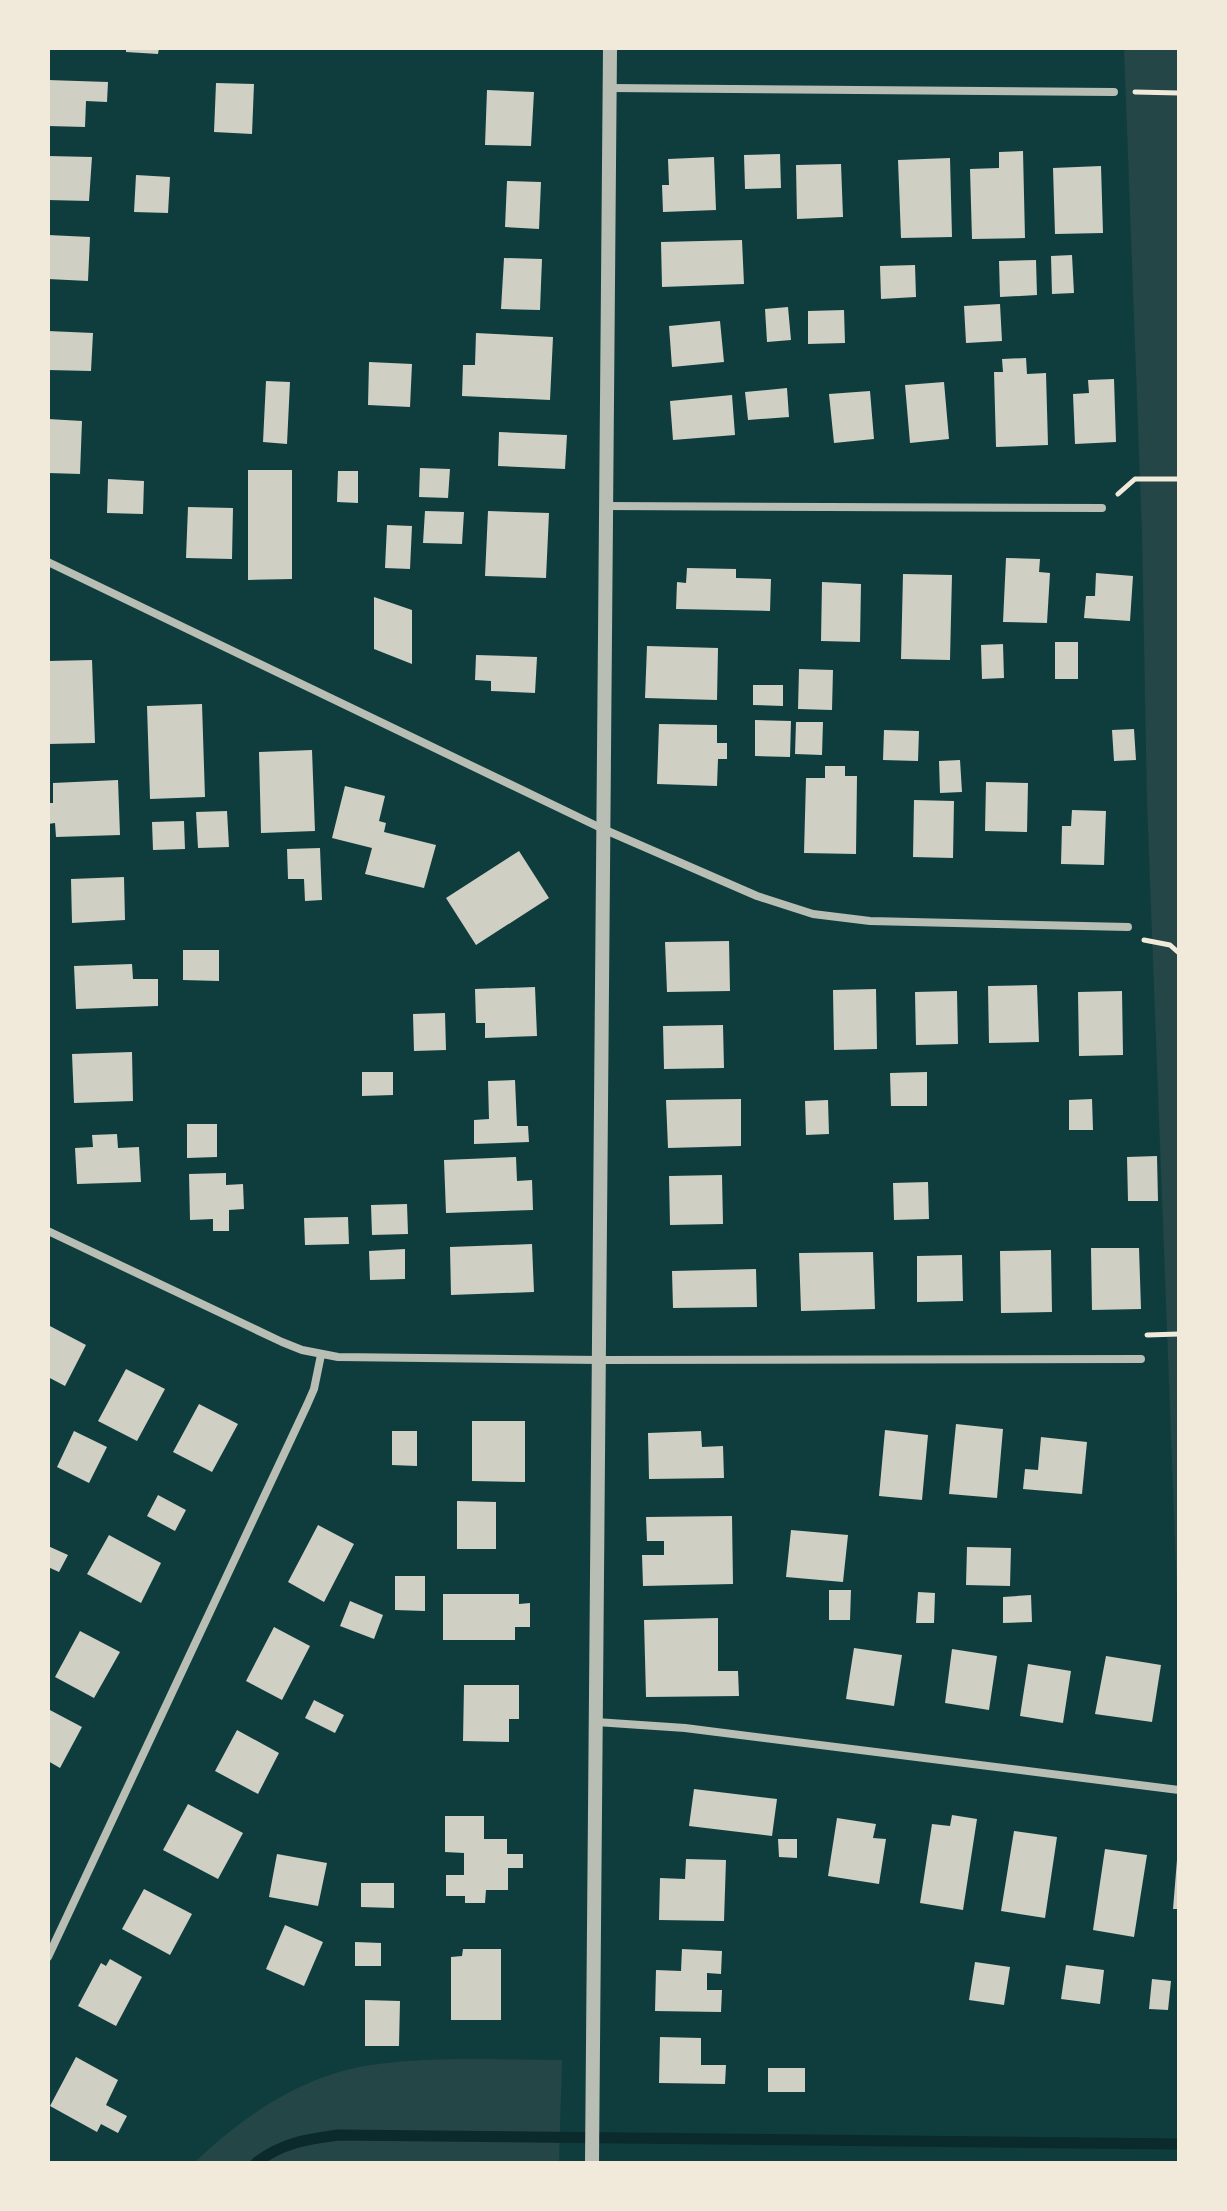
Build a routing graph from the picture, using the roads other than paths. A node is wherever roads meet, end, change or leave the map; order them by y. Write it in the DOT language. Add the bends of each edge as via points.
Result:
graph roads {
  1 [pos="610,48"];
  2 [pos="610,88"];
  3 [pos="1114,92"];
  4 [pos="606,506"];
  5 [pos="1102,508"];
  6 [pos="48,562"];
  7 [pos="603,829"];
  8 [pos="1128,927"];
  9 [pos="48,1231"];
  10 [pos="321,1355"];
  11 [pos="1141,1359"];
  12 [pos="599,1360"];
  13 [pos="596,1722"];
  14 [pos="1179,1790"];
  15 [pos="48,1957"];
  16 [pos="592,2163"];
  1 -- 2 [label="street"];
  2 -- 3 [label="street"];
  2 -- 4 [label="street"];
  4 -- 5 [label="street"];
  4 -- 7 [label="street"];
  6 -- 7 [label="street"];
  7 -- 8 [label="street" via="757,896 825,916"];
  7 -- 12 [label="street"];
  9 -- 10 [label="street" via="282,1342"];
  10 -- 12 [label="street"];
  10 -- 15 [label="street" via="307,1405"];
  11 -- 12 [label="street"];
  12 -- 13 [label="street"];
  13 -- 14 [label="street" via="685,1728"];
  13 -- 16 [label="street"];
}
